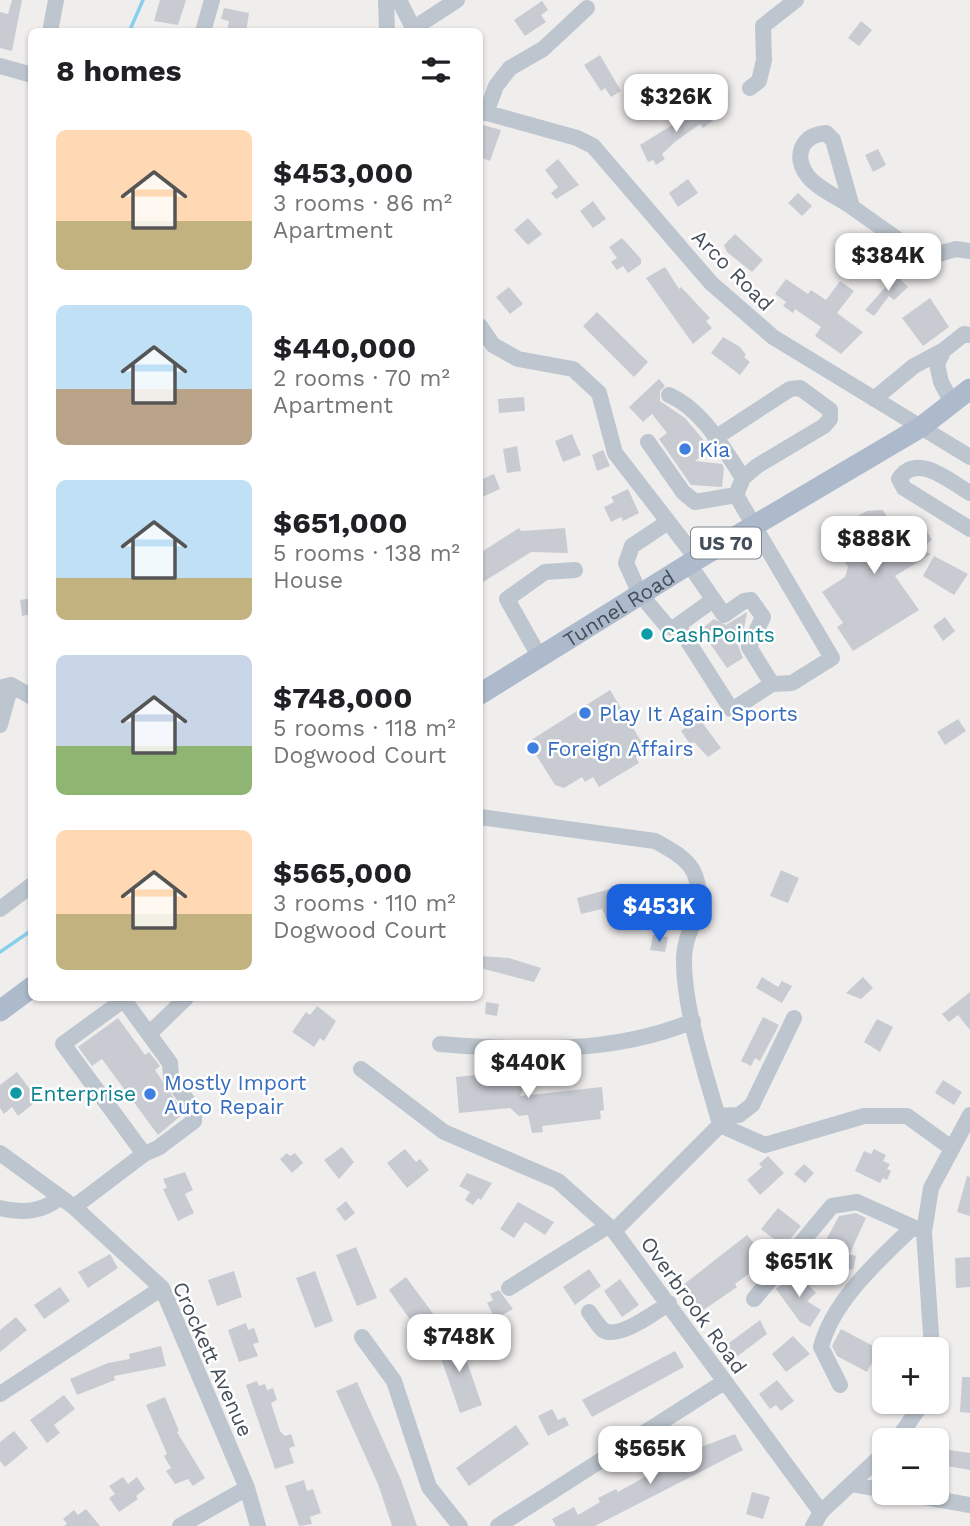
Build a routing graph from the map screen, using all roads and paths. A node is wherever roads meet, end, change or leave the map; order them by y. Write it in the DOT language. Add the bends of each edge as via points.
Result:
graph roads {
  1 [pos="56,0"];
  2 [pos="212,0"];
  3 [pos="386,0"];
  4 [pos="399,0"];
  5 [pos="457,0"];
  6 [pos="796,0"];
  7 [pos="587,8"];
  8 [pos="51,28"];
  9 [pos="204,28"];
  10 [pos="387,28"];
  11 [pos="413,28"];
  12 [pos="417,28"];
  13 [pos="0,66"];
  14 [pos="28,74"];
  15 [pos="750,88"];
  16 [pos="483,112"];
  17 [pos="852,207"];
  18 [pos="970,251"];
  19 [pos="483,330"];
  20 [pos="970,335"];
  21 [pos="944,350"];
  22 [pos="970,389"];
  23 [pos="669,395"];
  24 [pos="874,399"];
  25 [pos="952,403"];
  26 [pos="921,427"];
  27 [pos="715,438"];
  28 [pos="648,442"];
  29 [pos="969,455"];
  30 [pos="743,478"];
  31 [pos="970,493"];
  32 [pos="736,495"];
  33 [pos="668,522"];
  34 [pos="754,526"];
  35 [pos="970,529"];
  36 [pos="693,562"];
  37 [pos="575,570"];
  38 [pos="640,594"];
  39 [pos="713,600"];
  40 [pos="674,628"];
  41 [pos="539,656"];
  42 [pos="772,684"];
  43 [pos="5,687"];
  44 [pos="483,692"];
  45 [pos="28,696"];
  46 [pos="0,725"];
  47 [pos="483,817"];
  48 [pos="28,888"];
  49 [pos="0,909"];
  50 [pos="28,990"];
  51 [pos="121,1001"];
  52 [pos="127,1001"];
  53 [pos="183,1001"];
  54 [pos="0,1011"];
  55 [pos="794,1018"];
  56 [pos="693,1021"];
  57 [pos="149,1034"];
  58 [pos="440,1044"];
  59 [pos="360,1069"];
  60 [pos="970,1115"];
  61 [pos="719,1121"];
  62 [pos="950,1147"];
  63 [pos="0,1153"];
  64 [pos="144,1154"];
  65 [pos="60,1197"];
  66 [pos="75,1207"];
  67 [pos="0,1208"];
  68 [pos="611,1228"];
  69 [pos="919,1229"];
  70 [pos="162,1288"];
  71 [pos="509,1289"];
  72 [pos="754,1299"];
  73 [pos="669,1303"];
  74 [pos="589,1312"];
  75 [pos="362,1337"];
  76 [pos="931,1337"];
  77 [pos="724,1382"];
  78 [pos="840,1385"];
  79 [pos="0,1394"];
  80 [pos="872,1464"];
  81 [pos="851,1484"];
  82 [pos="247,1488"];
  83 [pos="872,1488"];
  84 [pos="949,1501"];
  85 [pos="970,1505"];
  86 [pos="817,1519"];
  87 [pos="180,1526"];
  88 [pos="258,1526"];
  89 [pos="460,1526"];
  90 [pos="498,1526"];
  1 -- 8 [label="street"];
  2 -- 9 [label="street"];
  3 -- 10 [label="street"];
  4 -- 11 [label="street"];
  5 -- 12 [label="street"];
  6 -- 15 [label="street" via="763,26 764,60 759,81"];
  7 -- 16 [label="street" via="542,49 510,68"];
  13 -- 14 [label="street"];
  16 -- 24 [label="street, Arco Road" via="593,146 711,283 747,317"];
  17 -- 18 [label="street" via="924,258 956,249"];
  19 -- 33 [label="street" via="493,345 518,359 573,369 599,393 615,453"];
  20 -- 21 [label="street" via="964,334"];
  21 -- 24 [label="street" via="914,366"];
  21 -- 25 [label="street" via="937,364"];
  22 -- 25 [label="main road, Tunnel Road / US 70"];
  23 -- 27 [label="street" via="684,401"];
  24 -- 26 [label="street, Arco Road"];
  25 -- 26 [label="main road, Tunnel Road / US 70"];
  26 -- 29 [label="street, Arco Road"];
  26 -- 34 [label="main road, Tunnel Road / US 70"];
  27 -- 30 [label="street"];
  27 -- 30 [label="street" via="790,388 800,388 830,410 824,426"];
  28 -- 32 [label="street" via="695,502"];
  30 -- 32 [label="street"];
  31 -- 35 [label="street" via="915,466 899,479 904,488"];
  32 -- 34 [label="street"];
  33 -- 36 [label="street"];
  33 -- 38 [label="street" via="627,552 626,563"];
  34 -- 36 [label="main road, Tunnel Road / US 70"];
  34 -- 42 [label="street" via="832,659 792,683"];
  36 -- 38 [label="main road, Tunnel Road / US 70"];
  36 -- 39 [label="street"];
  37 -- 41 [label="street" via="545,572 507,598"];
  38 -- 40 [label="street" via="666,625"];
  38 -- 41 [label="main road, Tunnel Road / US 70"];
  39 -- 40 [label="street"];
  39 -- 42 [label="street" via="724,615 751,600 762,617 749,647"];
  40 -- 42 [label="street" via="682,632 731,709"];
  41 -- 44 [label="main road, Tunnel Road / US 70"];
  43 -- 45 [label="street"];
  43 -- 46 [label="street"];
  47 -- 56 [label="street" via="655,841 676,852 694,872 702,901 684,956"];
  48 -- 49 [label="street"];
  50 -- 54 [label="main road"];
  51 -- 64 [label="street" via="64,1044"];
  52 -- 57 [label="street"];
  53 -- 57 [label="street"];
  55 -- 61 [label="street" via="752,1104 739,1115"];
  56 -- 58 [label="street" via="601,1045 513,1050"];
  56 -- 61 [label="street"];
  57 -- 64 [label="street" via="170,1063 171,1078 194,1111 194,1121"];
  59 -- 68 [label="street" via="443,1132 558,1181"];
  60 -- 62 [label="street"];
  61 -- 62 [label="street" via="765,1145 864,1116 907,1116"];
  61 -- 68 [label="street, Overbrook Road"];
  62 -- 69 [label="street"];
  63 -- 65 [label="street, Crockett Avenue"];
  64 -- 66 [label="street"];
  65 -- 66 [label="street, Crockett Avenue"];
  65 -- 67 [label="street" via="25,1212"];
  66 -- 70 [label="street, Crockett Avenue"];
  68 -- 71 [label="street"];
  68 -- 73 [label="street, Overbrook Road"];
  69 -- 72 [label="street" via="857,1202 832,1206"];
  69 -- 76 [label="street"];
  69 -- 78 [label="street" via="865,1273 825,1333 821,1347"];
  70 -- 79 [label="street"];
  70 -- 82 [label="street, Crockett Avenue"];
  73 -- 74 [label="street" via="614,1333 604,1330"];
  73 -- 77 [label="street, Overbrook Road"];
  75 -- 89 [label="street" via="394,1381 429,1487"];
  77 -- 86 [label="street, Overbrook Road"];
  77 -- 90 [label="street"];
  80 -- 81 [label="street"];
  81 -- 83 [label="street"];
  81 -- 86 [label="street"];
  82 -- 87 [label="street"];
  82 -- 88 [label="street, Crockett Avenue"];
  84 -- 85 [label="street"];
}
